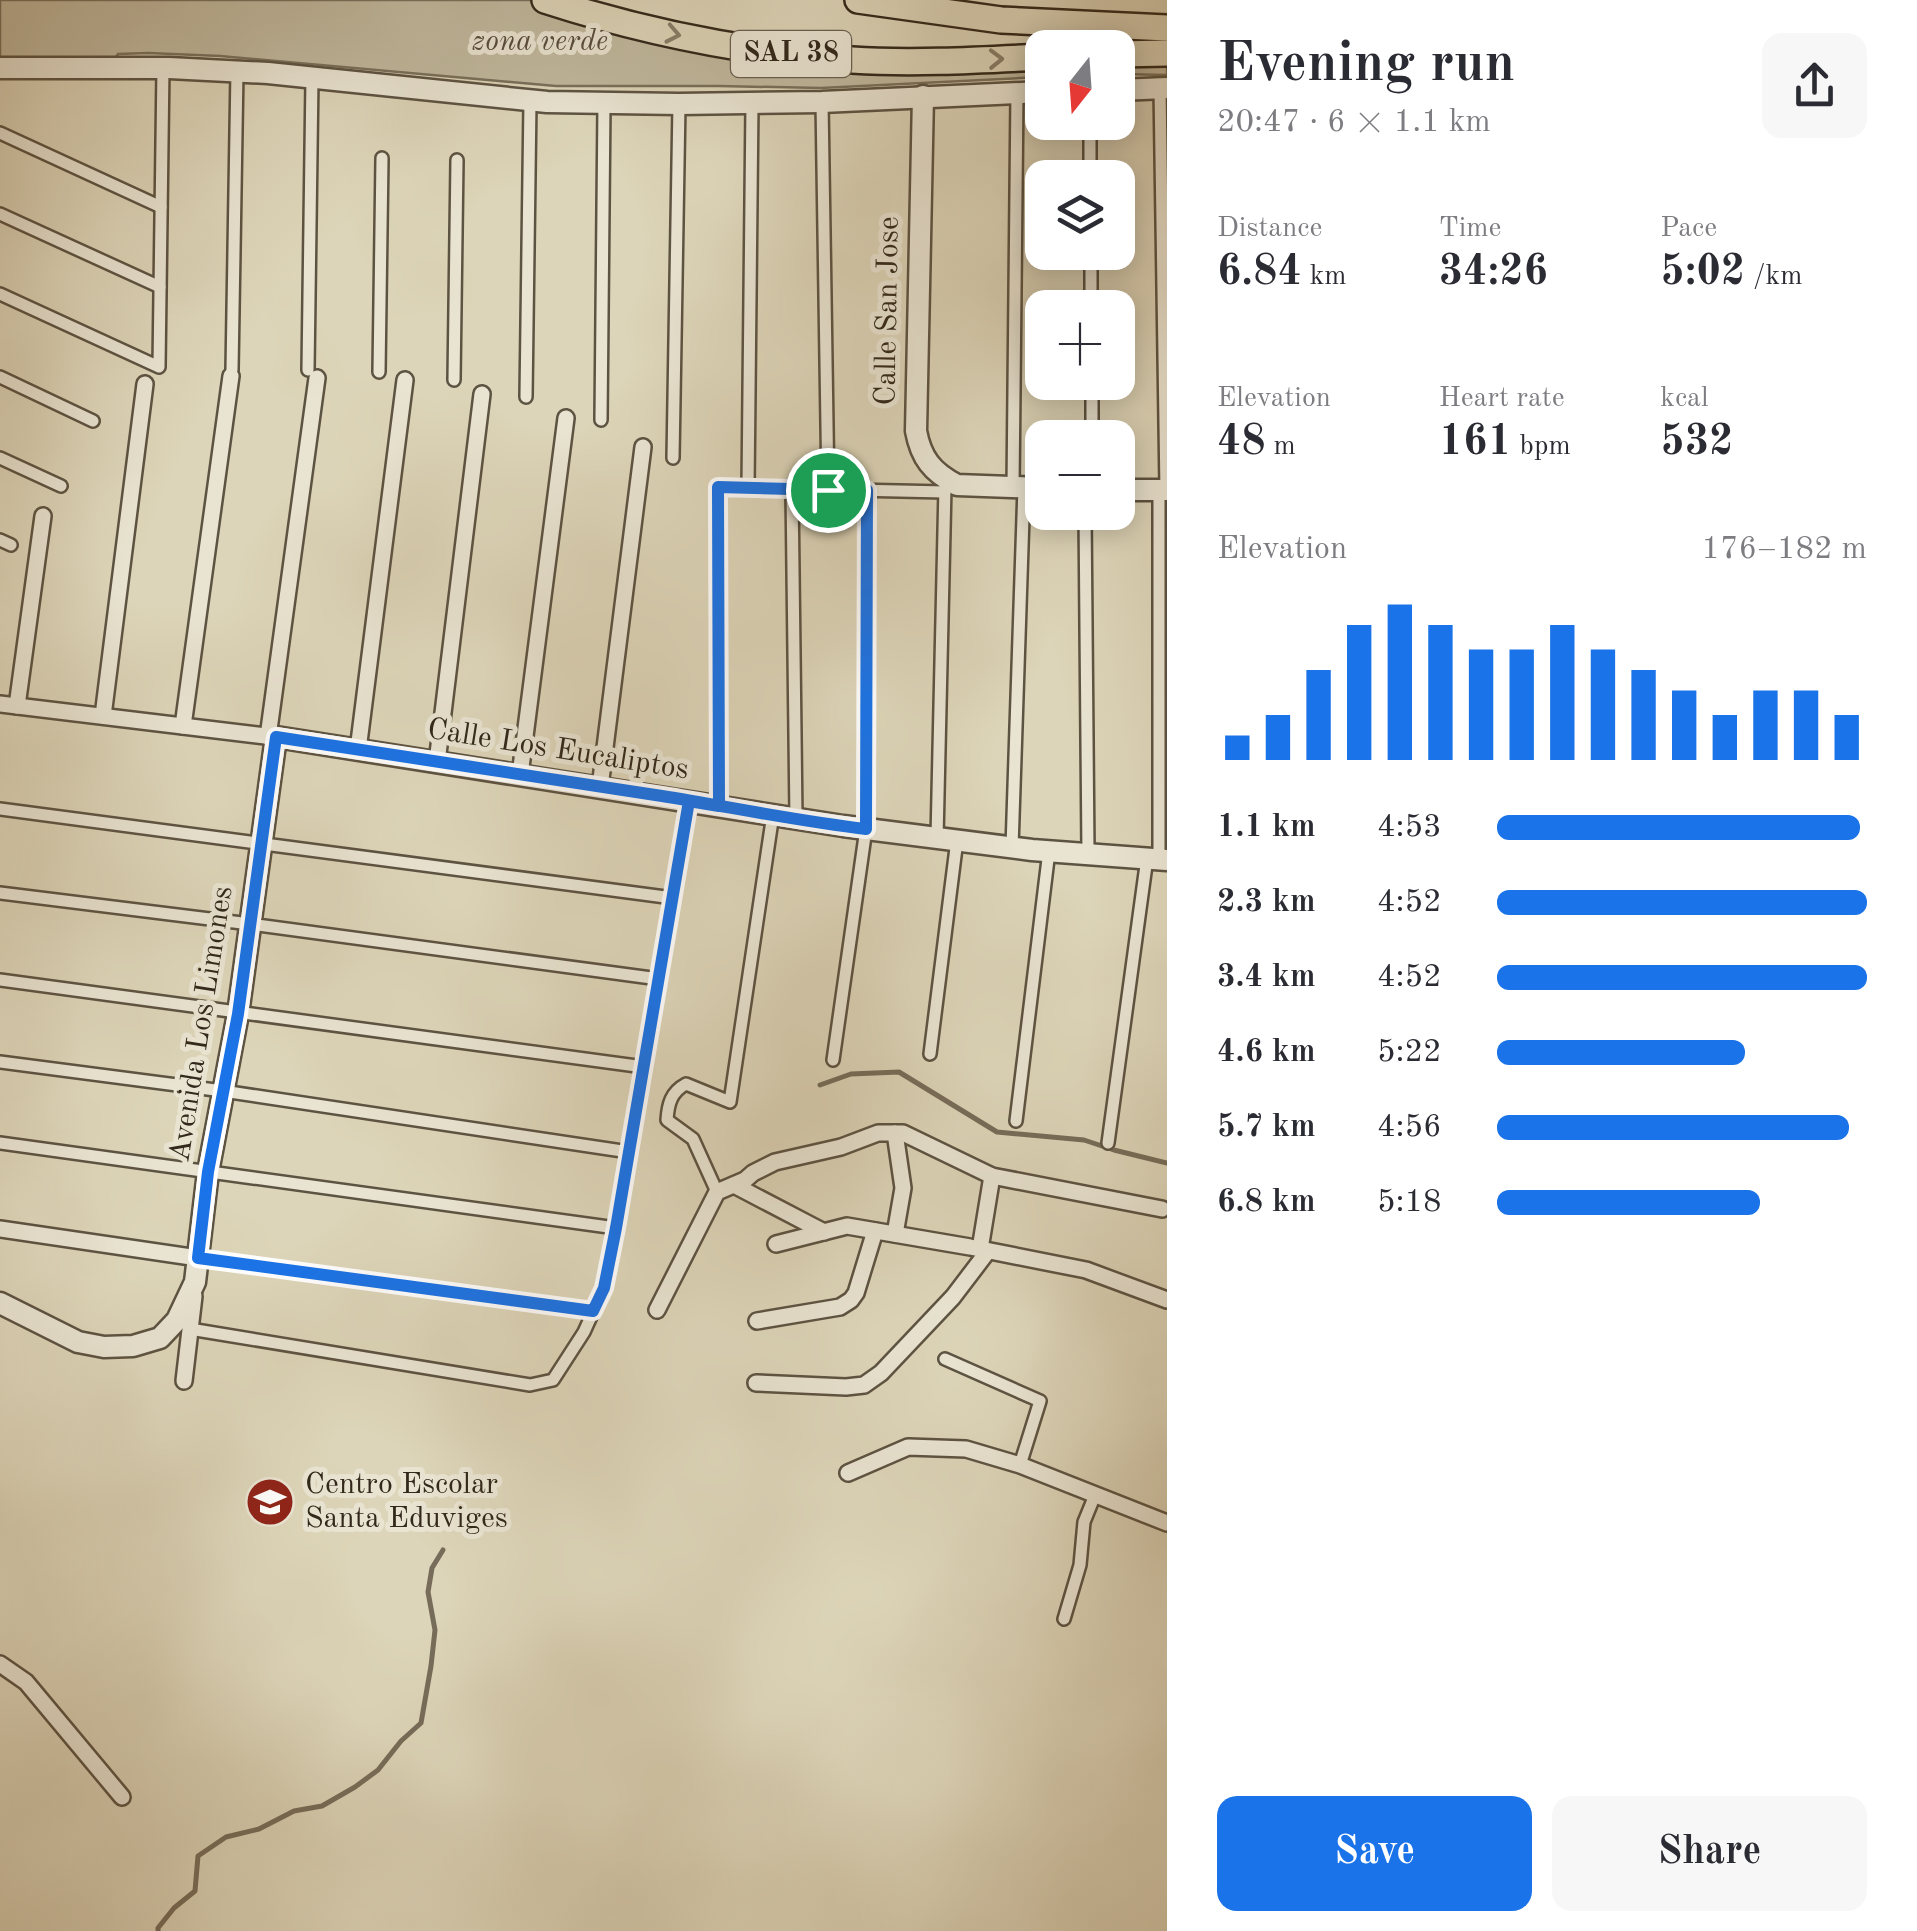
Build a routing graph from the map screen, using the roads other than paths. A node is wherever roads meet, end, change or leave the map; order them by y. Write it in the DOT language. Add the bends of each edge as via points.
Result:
graph roads {
  1 [pos="546,0"];
  2 [pos="858,0"];
  3 [pos="1167,28"];
  4 [pos="1167,52"];
  5 [pos="1135,53"];
  6 [pos="1025,57"];
  7 [pos="0,68"];
  8 [pos="163,68"];
  9 [pos="237,71"];
  10 [pos="312,78"];
  11 [pos="1163,88"];
  12 [pos="1135,89"];
  13 [pos="1018,93"];
  14 [pos="1025,93"];
  15 [pos="923,96"];
  16 [pos="530,101"];
  17 [pos="822,102"];
  18 [pos="604,103"];
  19 [pos="752,103"];
  20 [pos="679,104"];
  21 [pos="0,133"];
  22 [pos="382,158"];
  23 [pos="458,160"];
  24 [pos="161,207"];
  25 [pos="0,214"];
  26 [pos="160,287"];
  27 [pos="0,294"];
  28 [pos="379,372"];
  29 [pos="232,373"];
  30 [pos="312,374"];
  31 [pos="0,377"];
  32 [pos="405,380"];
  33 [pos="454,380"];
  34 [pos="146,384"];
  35 [pos="482,394"];
  36 [pos="526,397"];
  37 [pos="566,418"];
  38 [pos="601,420"];
  39 [pos="1025,420"];
  40 [pos="93,421"];
  41 [pos="643,447"];
  42 [pos="0,458"];
  43 [pos="673,458"];
  44 [pos="945,485"];
  45 [pos="61,486"];
  46 [pos="748,488"];
  47 [pos="1025,488"];
  48 [pos="792,489"];
  49 [pos="828,490"];
  50 [pos="867,490"];
  51 [pos="1135,490"];
  52 [pos="1164,490"];
  53 [pos="43,516"];
  54 [pos="1025,530"];
  55 [pos="1084,530"];
  56 [pos="8,705"];
  57 [pos="103,716"];
  58 [pos="183,726"];
  59 [pos="272,737"];
  60 [pos="358,750"];
  61 [pos="437,762"];
  62 [pos="520,774"];
  63 [pos="600,787"];
  64 [pos="689,801"];
  65 [pos="719,806"];
  66 [pos="0,809"];
  67 [pos="773,814"];
  68 [pos="796,818"];
  69 [pos="866,829"];
  70 [pos="947,839"];
  71 [pos="261,844"];
  72 [pos="1012,848"];
  73 [pos="1049,851"];
  74 [pos="1088,853"];
  75 [pos="1158,859"];
  76 [pos="0,894"];
  77 [pos="672,898"];
  78 [pos="250,924"];
  79 [pos="659,979"];
  80 [pos="0,980"];
  81 [pos="238,1014"];
  82 [pos="930,1054"];
  83 [pos="833,1060"];
  84 [pos="0,1062"];
  85 [pos="644,1066"];
  86 [pos="223,1092"];
  87 [pos="1016,1121"];
  88 [pos="895,1134"];
  89 [pos="0,1143"];
  90 [pos="1108,1143"];
  91 [pos="629,1152"];
  92 [pos="208,1172"];
  93 [pos="992,1176"];
  94 [pos="734,1185"];
  95 [pos="717,1192"];
  96 [pos="1162,1209"];
  97 [pos="616,1228"];
  98 [pos="0,1229"];
  99 [pos="874,1230"];
  100 [pos="824,1232"];
  101 [pos="895,1234"];
  102 [pos="776,1244"];
  103 [pos="984,1250"];
  104 [pos="198,1258"];
  105 [pos="196,1282"];
  106 [pos="1167,1300"];
  107 [pos="0,1303"];
  108 [pos="658,1310"];
  109 [pos="593,1311"];
  110 [pos="757,1321"];
  111 [pos="190,1329"];
  112 [pos="945,1359"];
  113 [pos="184,1381"];
  114 [pos="756,1384"];
  115 [pos="1020,1465"];
  116 [pos="848,1474"];
  117 [pos="1094,1495"];
  118 [pos="1167,1523"];
  119 [pos="1064,1619"];
  120 [pos="0,1664"];
  121 [pos="122,1797"];
  1 -- 6 [label="highway, SAL 38, one-way" via="656,31 796,55"];
  2 -- 3 [label="highway, SAL 38" via="1001,20"];
  4 -- 5 [label="highway"];
  7 -- 8 [label="street"];
  8 -- 9 [label="street"];
  8 -- 24 [label="street"];
  9 -- 10 [label="street"];
  9 -- 29 [label="street"];
  10 -- 16 [label="street"];
  10 -- 30 [label="street"];
  11 -- 12 [label="street"];
  11 -- 52 [label="street"];
  13 -- 14 [label="street"];
  13 -- 15 [label="street"];
  13 -- 39 [label="street"];
  15 -- 17 [label="street"];
  15 -- 44 [label="street, Calle San Jose" via="916,431 920,452"];
  16 -- 18 [label="street"];
  16 -- 36 [label="street"];
  17 -- 19 [label="street"];
  17 -- 49 [label="street"];
  18 -- 20 [label="street"];
  18 -- 38 [label="street"];
  19 -- 20 [label="street"];
  19 -- 46 [label="street"];
  20 -- 43 [label="street"];
  21 -- 24 [label="street"];
  22 -- 28 [label="street"];
  23 -- 33 [label="street"];
  24 -- 26 [label="street"];
  25 -- 26 [label="street"];
  26 -- 27 [label="street" via="159,367"];
  29 -- 58 [label="street"];
  30 -- 59 [label="street"];
  31 -- 40 [label="street"];
  32 -- 60 [label="street"];
  34 -- 57 [label="street"];
  35 -- 61 [label="street"];
  37 -- 62 [label="street"];
  41 -- 63 [label="street"];
  42 -- 45 [label="street"];
  44 -- 47 [label="street"];
  44 -- 50 [label="street"];
  44 -- 70 [label="street"];
  46 -- 48 [label="street"];
  46 -- 65 [label="street" via="718,487"];
  48 -- 49 [label="street"];
  48 -- 68 [label="street"];
  49 -- 50 [label="street"];
  50 -- 69 [label="street"];
  51 -- 52 [label="street"];
  52 -- 75 [label="street"];
  53 -- 56 [label="street"];
  54 -- 72 [label="street"];
  55 -- 74 [label="street"];
  56 -- 57 [label="street, Calle Los Eucaliptos"];
  57 -- 58 [label="street, Calle Los Eucaliptos"];
  58 -- 59 [label="street, Calle Los Eucaliptos"];
  59 -- 60 [label="street, Calle Los Eucaliptos"];
  59 -- 71 [label="street, Avenida Los Limones"];
  60 -- 61 [label="street, Calle Los Eucaliptos"];
  61 -- 62 [label="street, Calle Los Eucaliptos"];
  62 -- 63 [label="street, Calle Los Eucaliptos"];
  63 -- 64 [label="street, Calle Los Eucaliptos"];
  64 -- 65 [label="street, Calle Los Eucaliptos"];
  64 -- 77 [label="street"];
  65 -- 67 [label="street, Calle Los Eucaliptos"];
  66 -- 71 [label="street"];
  67 -- 68 [label="street, Calle Los Eucaliptos"];
  67 -- 95 [label="street" via="730,1102 686,1084 668,1104 667,1120 694,1140"];
  68 -- 69 [label="street, Calle Los Eucaliptos"];
  69 -- 70 [label="street, Calle Los Eucaliptos"];
  69 -- 83 [label="street"];
  70 -- 72 [label="street, Calle Los Eucaliptos"];
  70 -- 82 [label="street"];
  71 -- 77 [label="street"];
  71 -- 78 [label="street, Avenida Los Limones"];
  72 -- 73 [label="street, Calle Los Eucaliptos"];
  73 -- 74 [label="street, Calle Los Eucaliptos"];
  73 -- 87 [label="street"];
  74 -- 75 [label="street, Calle Los Eucaliptos"];
  75 -- 90 [label="street"];
  76 -- 78 [label="street"];
  77 -- 79 [label="street"];
  78 -- 79 [label="street"];
  78 -- 81 [label="street, Avenida Los Limones"];
  79 -- 85 [label="street"];
  80 -- 81 [label="street"];
  81 -- 85 [label="street"];
  81 -- 86 [label="street, Avenida Los Limones"];
  84 -- 86 [label="street"];
  85 -- 91 [label="street"];
  86 -- 91 [label="street"];
  86 -- 92 [label="street, Avenida Los Limones"];
  88 -- 93 [label="street"];
  88 -- 94 [label="street" via="775,1162"];
  88 -- 101 [label="street" via="903,1188"];
  89 -- 92 [label="street"];
  91 -- 97 [label="street"];
  92 -- 97 [label="street"];
  92 -- 104 [label="street, Avenida Los Limones"];
  93 -- 96 [label="street"];
  93 -- 103 [label="street"];
  94 -- 95 [label="street"];
  94 -- 100 [label="street"];
  95 -- 108 [label="street"];
  97 -- 109 [label="street"];
  98 -- 104 [label="street"];
  99 -- 100 [label="street" via="847,1226"];
  99 -- 101 [label="street"];
  99 -- 110 [label="street" via="851,1300"];
  100 -- 102 [label="street"];
  101 -- 103 [label="street"];
  103 -- 106 [label="street" via="1086,1270"];
  103 -- 114 [label="street" via="943,1308 864,1385"];
  104 -- 105 [label="street, Avenida Los Limones"];
  104 -- 109 [label="street"];
  105 -- 107 [label="street" via="160,1338 132,1346 78,1342"];
  105 -- 111 [label="street, Avenida Los Limones"];
  109 -- 111 [label="street" via="553,1380 530,1385"];
  111 -- 113 [label="street, Avenida Los Limones"];
  112 -- 115 [label="street" via="1040,1401"];
  115 -- 116 [label="street" via="966,1450 908,1447"];
  115 -- 117 [label="street"];
  117 -- 118 [label="street"];
  117 -- 119 [label="street"];
  120 -- 121 [label="street" via="26,1682"];
}
